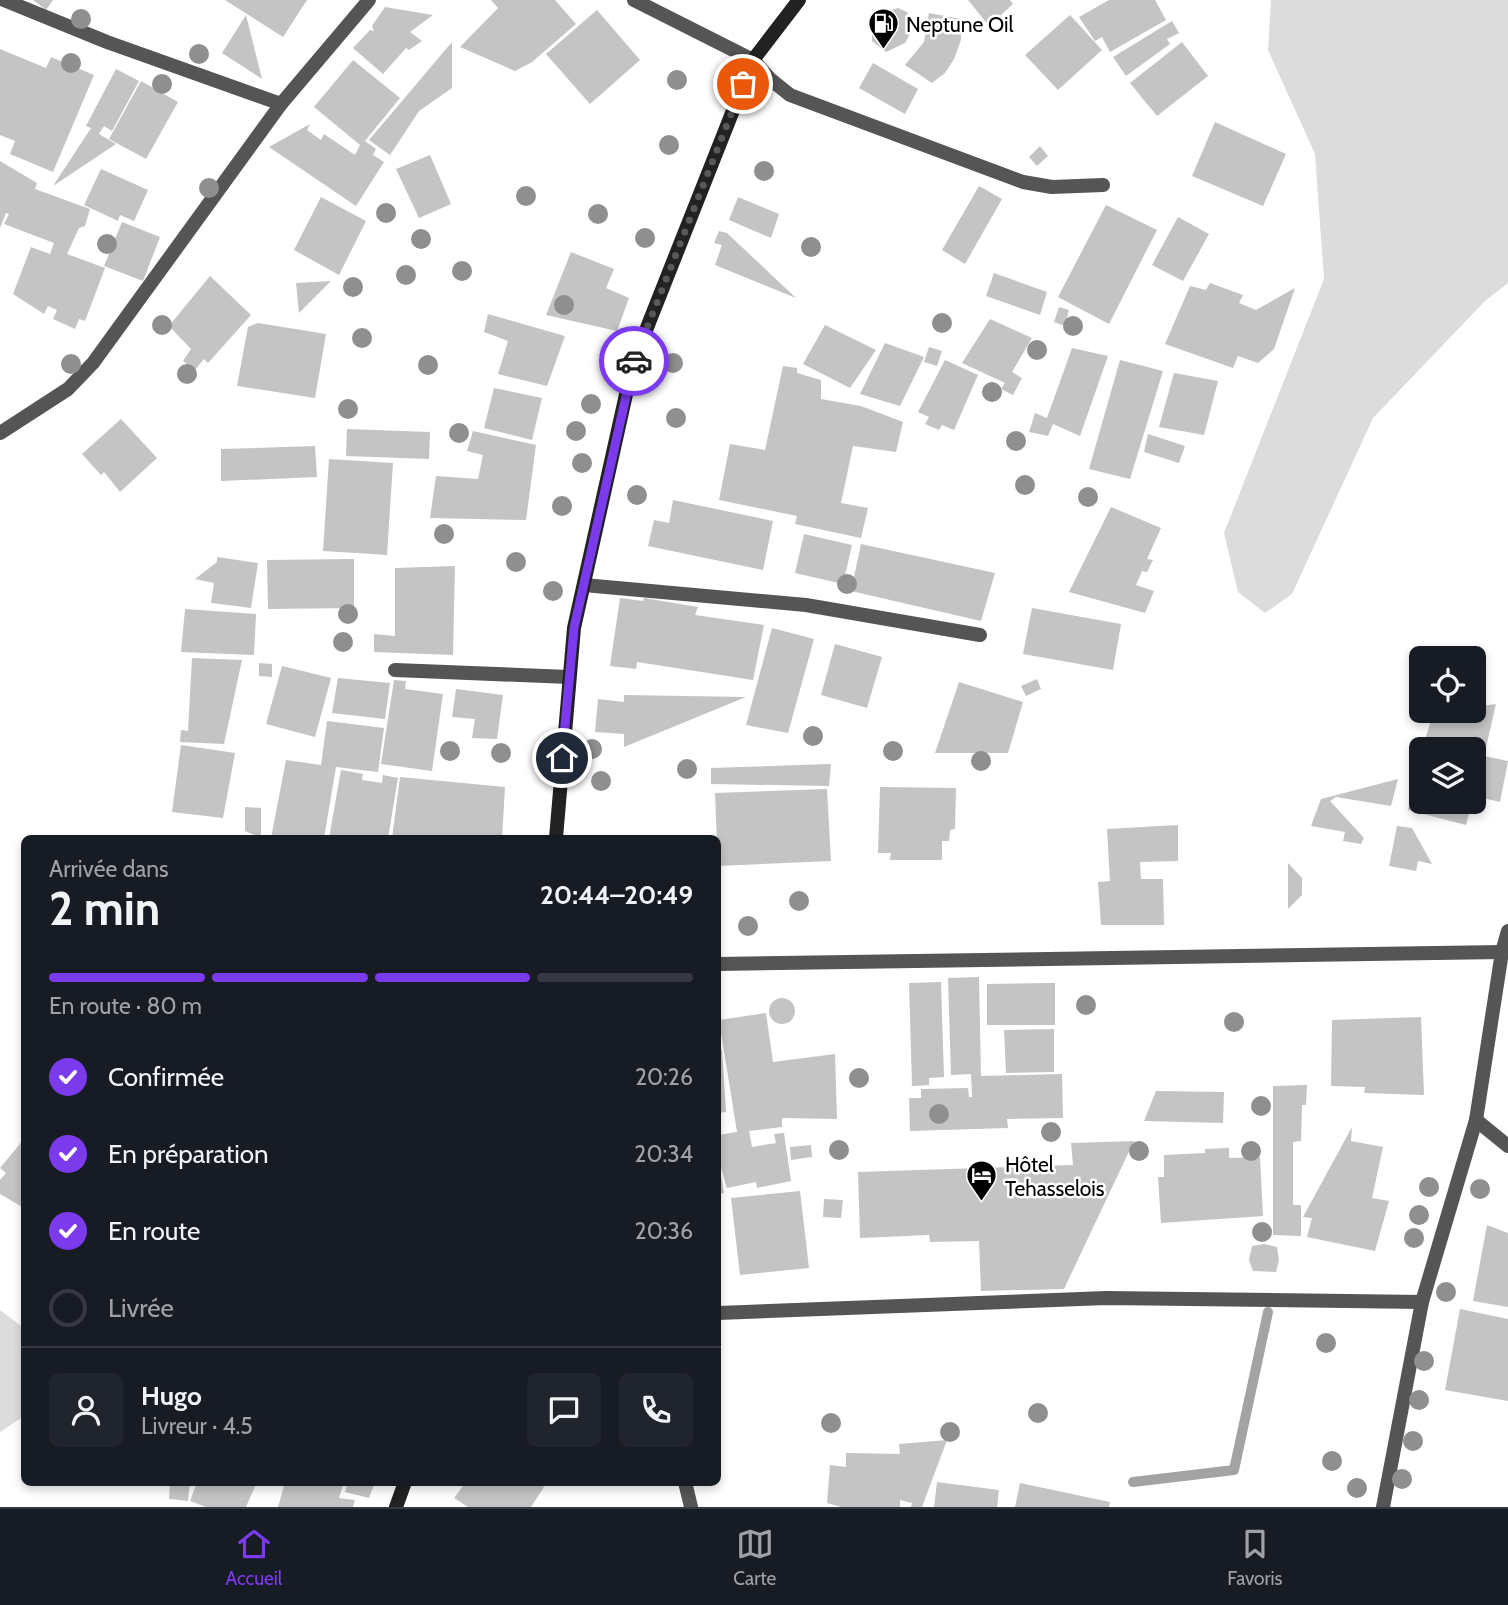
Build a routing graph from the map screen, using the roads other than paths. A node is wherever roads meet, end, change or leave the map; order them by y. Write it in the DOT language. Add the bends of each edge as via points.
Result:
graph roads {
  1 [pos="4,0"];
  2 [pos="369,0"];
  3 [pos="634,0"];
  4 [pos="799,0"];
  5 [pos="753,60"];
  6 [pos="281,104"];
  7 [pos="1103,185"];
  8 [pos="0,433"];
  9 [pos="584,585"];
  10 [pos="980,635"];
  11 [pos="395,670"];
  12 [pos="569,677"];
  13 [pos="555,835"];
  14 [pos="1508,932"];
  15 [pos="1502,952"];
  16 [pos="721,964"];
  17 [pos="1476,1120"];
  18 [pos="1508,1146"];
  19 [pos="1422,1302"];
  20 [pos="721,1313"];
  21 [pos="404,1486"];
  22 [pos="686,1486"];
  23 [pos="396,1507"];
  24 [pos="691,1507"];
  25 [pos="1383,1507"];
  1 -- 6 [label="street"];
  2 -- 6 [label="street"];
  3 -- 5 [label="street"];
  4 -- 5 [label="main road"];
  5 -- 7 [label="street" via="790,95 993,173 1052,187"];
  5 -- 9 [label="main road" via="633,363"];
  6 -- 8 [label="street" via="93,363 68,390"];
  9 -- 10 [label="street" via="806,605"];
  9 -- 12 [label="main road"];
  11 -- 12 [label="street"];
  12 -- 13 [label="main road"];
  14 -- 15 [label="street"];
  15 -- 16 [label="street"];
  15 -- 17 [label="street"];
  17 -- 18 [label="street"];
  17 -- 19 [label="street"];
  19 -- 20 [label="street" via="1106,1298"];
  19 -- 25 [label="street"];
  21 -- 23 [label="main road"];
  22 -- 24 [label="street"];
}
